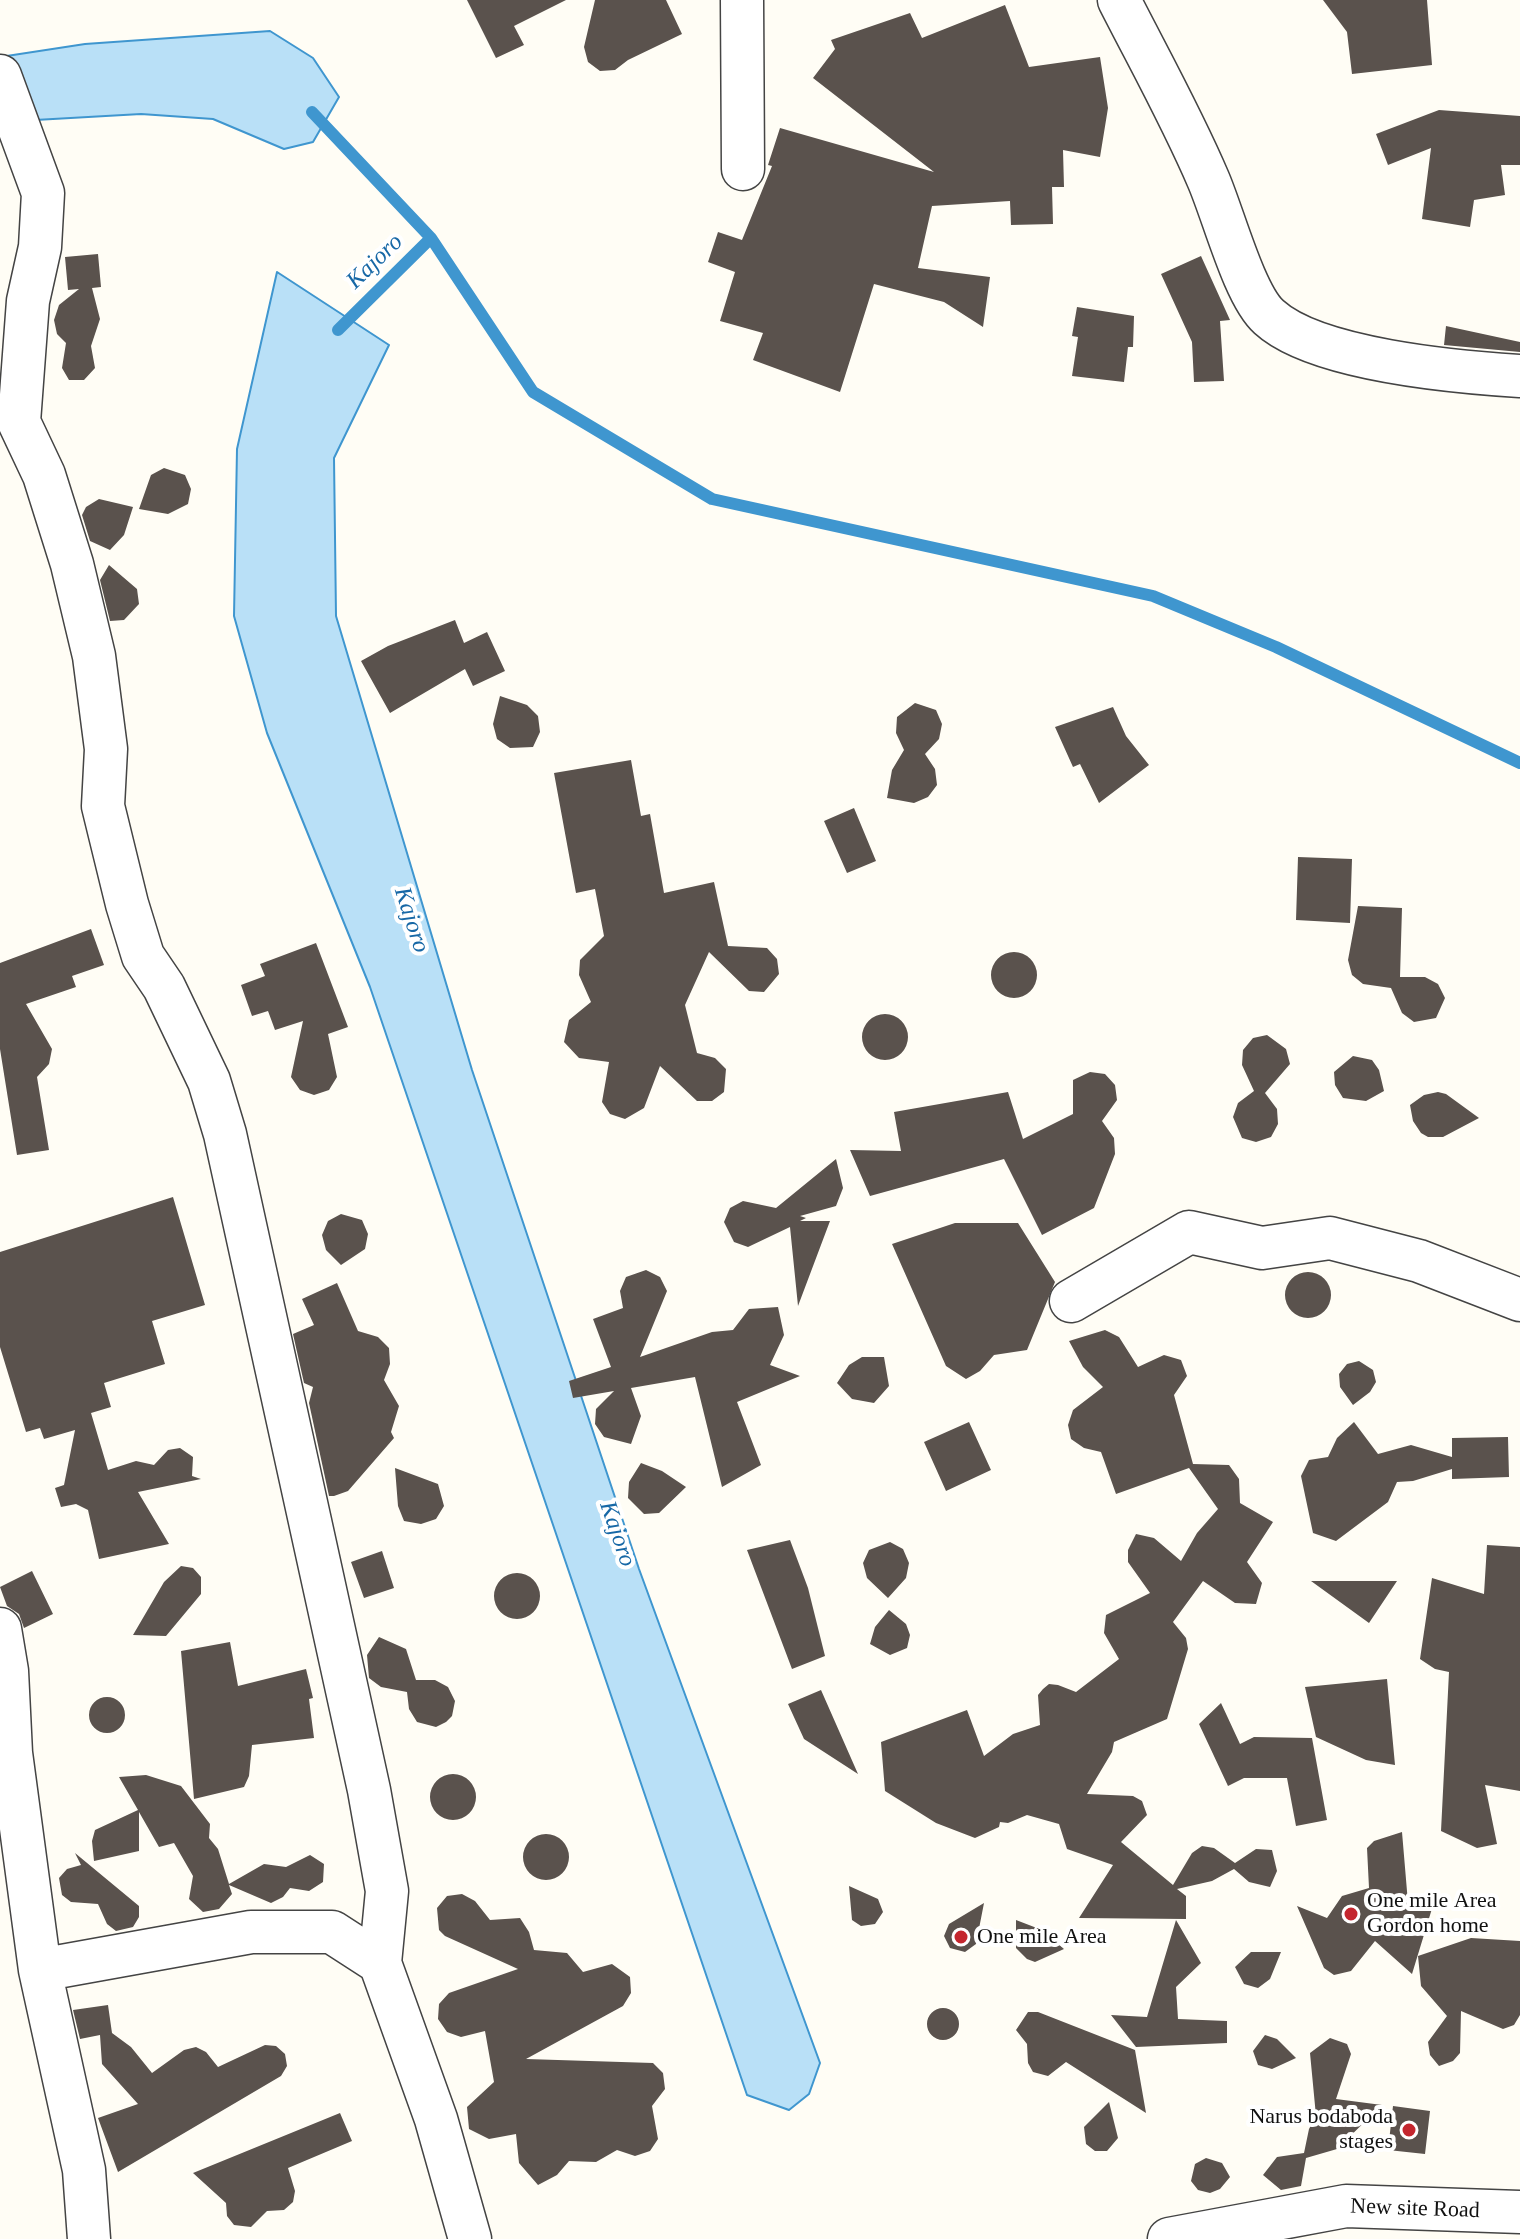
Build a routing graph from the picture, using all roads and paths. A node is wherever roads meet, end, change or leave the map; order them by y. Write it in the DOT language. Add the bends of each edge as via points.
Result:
graph roads {
  1 [pos="742,0"];
  2 [pos="1119,0"];
  3 [pos="0,76"];
  4 [pos="743,169"];
  5 [pos="1520,376"];
  6 [pos="1520,1300"];
  7 [pos="1071,1301"];
  8 [pos="0,1629"];
  9 [pos="380,1963"];
  10 [pos="40,1970"];
  11 [pos="1520,2212"];
  12 [pos="89,2239"];
  13 [pos="470,2239"];
  14 [pos="1169,2239"];
  1 -- 4 [label="street"];
  2 -- 5 [label="street" via="1208,178 1253,297 1269,317 1330,348 1466,373"];
  3 -- 9 [label="street" via="43,193 19,422 44,475 94,656 106,749 103,806 127,904 143,956 164,987 209,1081 225,1134 374,1819 387,1891"];
  6 -- 7 [label="street" via="1419,1261 1330,1238 1262,1248 1189,1232"];
  8 -- 10 [label="street"];
  9 -- 10 [label="street" via="332,1932 251,1932"];
  9 -- 13 [label="street" via="436,2119"];
  10 -- 12 [label="street" via="84,2170"];
  11 -- 14 [label="street, New site Road" via="1346,2206"];
}
